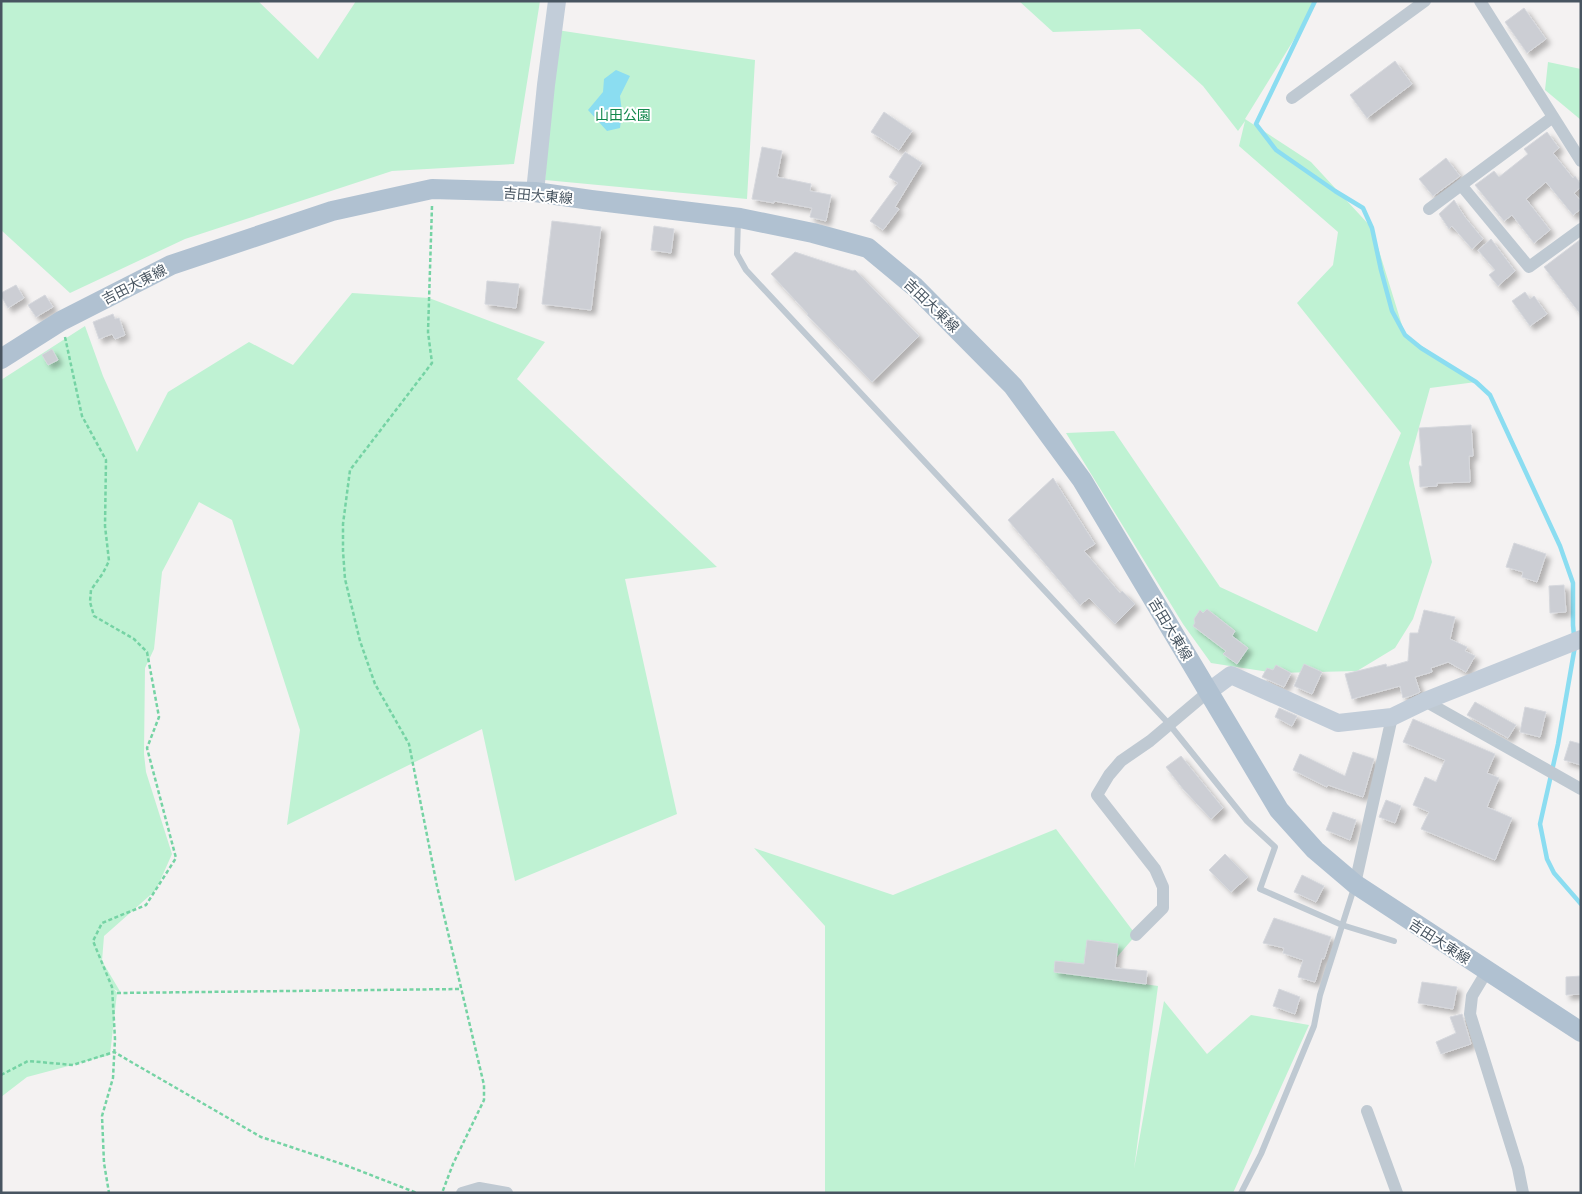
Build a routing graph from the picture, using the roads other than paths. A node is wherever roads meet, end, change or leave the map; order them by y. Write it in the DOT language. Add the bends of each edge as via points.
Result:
graph roads {
  1 [pos="557,1"];
  2 [pos="1425,1"];
  3 [pos="1480,1"];
  4 [pos="1292,98"];
  5 [pos="1553,116"];
  6 [pos="1581,160"];
  7 [pos="1461,185"];
  8 [pos="535,192"];
  9 [pos="1429,209"];
  10 [pos="738,218"];
  11 [pos="1581,229"];
  12 [pos="3,353"];
  13 [pos="1581,639"];
  14 [pos="1208,692"];
  15 [pos="1425,701"];
  16 [pos="1392,717"];
  17 [pos="1169,724"];
  18 [pos="1581,789"];
  19 [pos="1355,884"];
  20 [pos="1342,926"];
  21 [pos="1136,935"];
  22 [pos="1394,941"];
  23 [pos="1487,971"];
  24 [pos="1581,1032"];
  25 [pos="1367,1111"];
  26 [pos="462,1193"];
  27 [pos="507,1193"];
  28 [pos="1240,1193"];
  29 [pos="1397,1193"];
  30 [pos="1523,1193"];
  1 -- 8 [label="street"];
  2 -- 4 [label="street"];
  3 -- 5 [label="street"];
  5 -- 6 [label="street"];
  5 -- 7 [label="street"];
  7 -- 9 [label="street"];
  7 -- 11 [label="street" via="1529,267"];
  8 -- 10 [label="main road, 吉田大東線"];
  8 -- 12 [label="main road, 吉田大東線" via="432,189 332,211 171,265"];
  10 -- 14 [label="main road, 吉田大東線" via="868,248 916,287 1012,386 1082,480"];
  10 -- 17 [label="lane" via="737,254 746,270"];
  13 -- 15 [label="street"];
  14 -- 16 [label="street" via="1230,675 1338,723"];
  14 -- 17 [label="street"];
  14 -- 19 [label="main road, 吉田大東線" via="1279,810 1315,850"];
  15 -- 16 [label="street"];
  15 -- 18 [label="street"];
  16 -- 19 [label="street"];
  17 -- 20 [label="lane" via="1247,821 1274,847 1260,889"];
  17 -- 21 [label="street" via="1121,761 1097,796 1155,869 1163,887 1163,908"];
  19 -- 20 [label="lane"];
  19 -- 23 [label="main road, 吉田大東線"];
  20 -- 22 [label="lane"];
  20 -- 28 [label="lane" via="1320,995 1314,1026 1264,1147"];
  23 -- 24 [label="main road, 吉田大東線"];
  23 -- 30 [label="street" via="1472,996 1470,1014"];
  25 -- 29 [label="street"];
  26 -- 27 [label="street" via="479,1188"];
}
